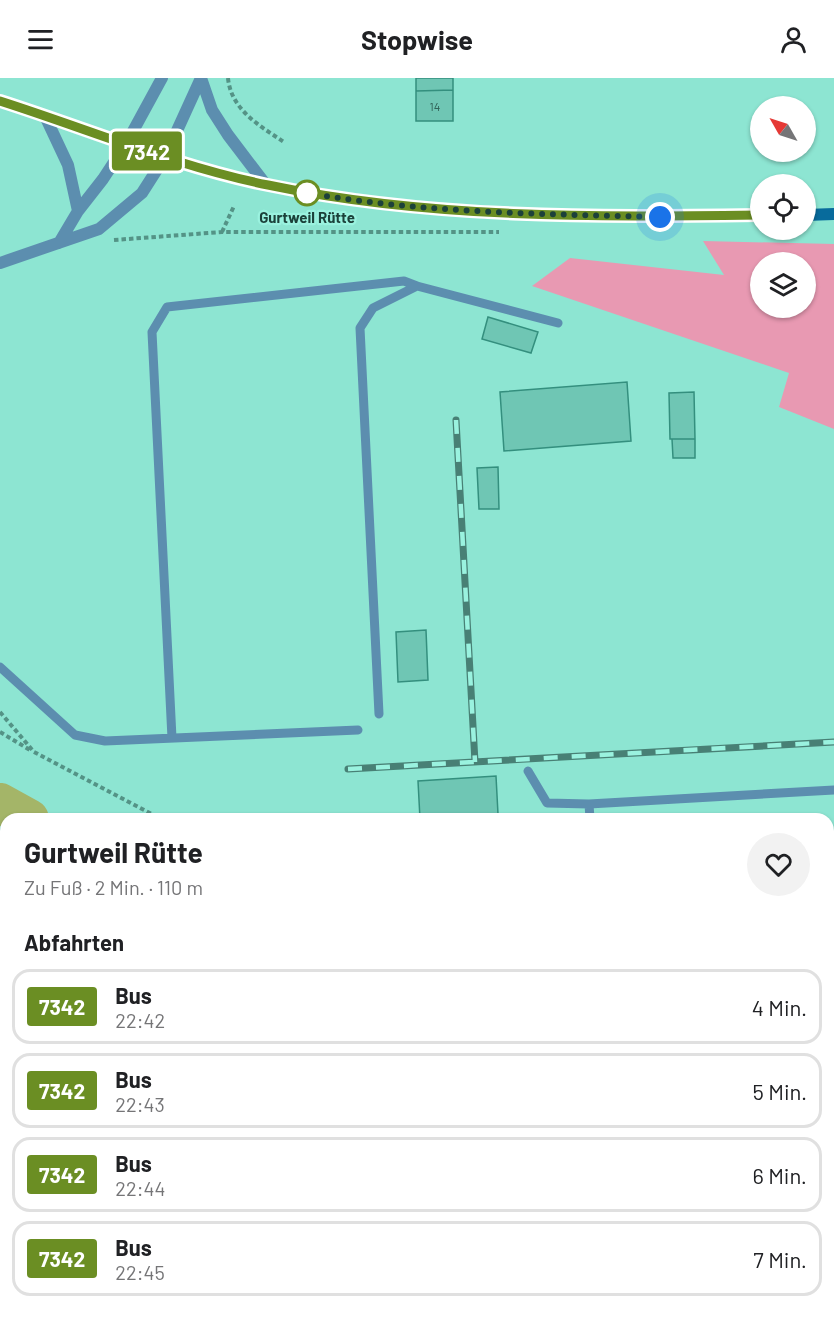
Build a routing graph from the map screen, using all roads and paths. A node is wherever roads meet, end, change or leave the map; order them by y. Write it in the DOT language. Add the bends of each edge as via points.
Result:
graph roads {
  1 [pos="162,78"];
  2 [pos="201,78"];
  3 [pos="228,78"];
  4 [pos="0,101"];
  5 [pos="45,116"];
  6 [pos="284,142"];
  7 [pos="126,144"];
  8 [pos="165,157"];
  9 [pos="266,185"];
  10 [pos="234,206"];
  11 [pos="78,212"];
  12 [pos="834,214"];
  13 [pos="750,215"];
  14 [pos="816,215"];
  15 [pos="222,232"];
  16 [pos="499,232"];
  17 [pos="106,240"];
  18 [pos="59,243"];
  19 [pos="0,263"];
  20 [pos="417,286"];
  21 [pos="558,323"];
  22 [pos="0,667"];
  23 [pos="0,712"];
  24 [pos="379,714"];
  25 [pos="358,730"];
  26 [pos="0,732"];
  27 [pos="172,738"];
  28 [pos="34,752"];
  29 [pos="528,771"];
  30 [pos="834,790"];
  31 [pos="589,804"];
  32 [pos="150,813"];
  33 [pos="590,813"];
  1 -- 7 [label="street"];
  2 -- 8 [label="street"];
  2 -- 9 [label="street" via="212,110"];
  3 -- 6 [label="path" via="236,103 255,124"];
  4 -- 5 [label="main road"];
  5 -- 7 [label="main road"];
  5 -- 11 [label="street" via="68,165"];
  7 -- 8 [label="main road"];
  7 -- 11 [label="street"];
  8 -- 9 [label="main road"];
  8 -- 18 [label="street" via="142,193 99,229"];
  9 -- 13 [label="main road" via="442,210 660,217"];
  10 -- 15 [label="path"];
  11 -- 18 [label="street"];
  12 -- 14 [label="main road"];
  15 -- 16 [label="path"];
  15 -- 17 [label="path"];
  18 -- 19 [label="street"];
  20 -- 21 [label="lane"];
  20 -- 24 [label="lane" via="373,308 360,328"];
  20 -- 27 [label="lane" via="404,281 167,307 152,332"];
  22 -- 27 [label="lane" via="75,735 105,741"];
  23 -- 28 [label="path"];
  25 -- 27 [label="lane"];
  26 -- 28 [label="path"];
  28 -- 32 [label="path"];
  29 -- 31 [label="lane" via="547,802"];
  30 -- 31 [label="lane"];
  31 -- 33 [label="lane"];
}
